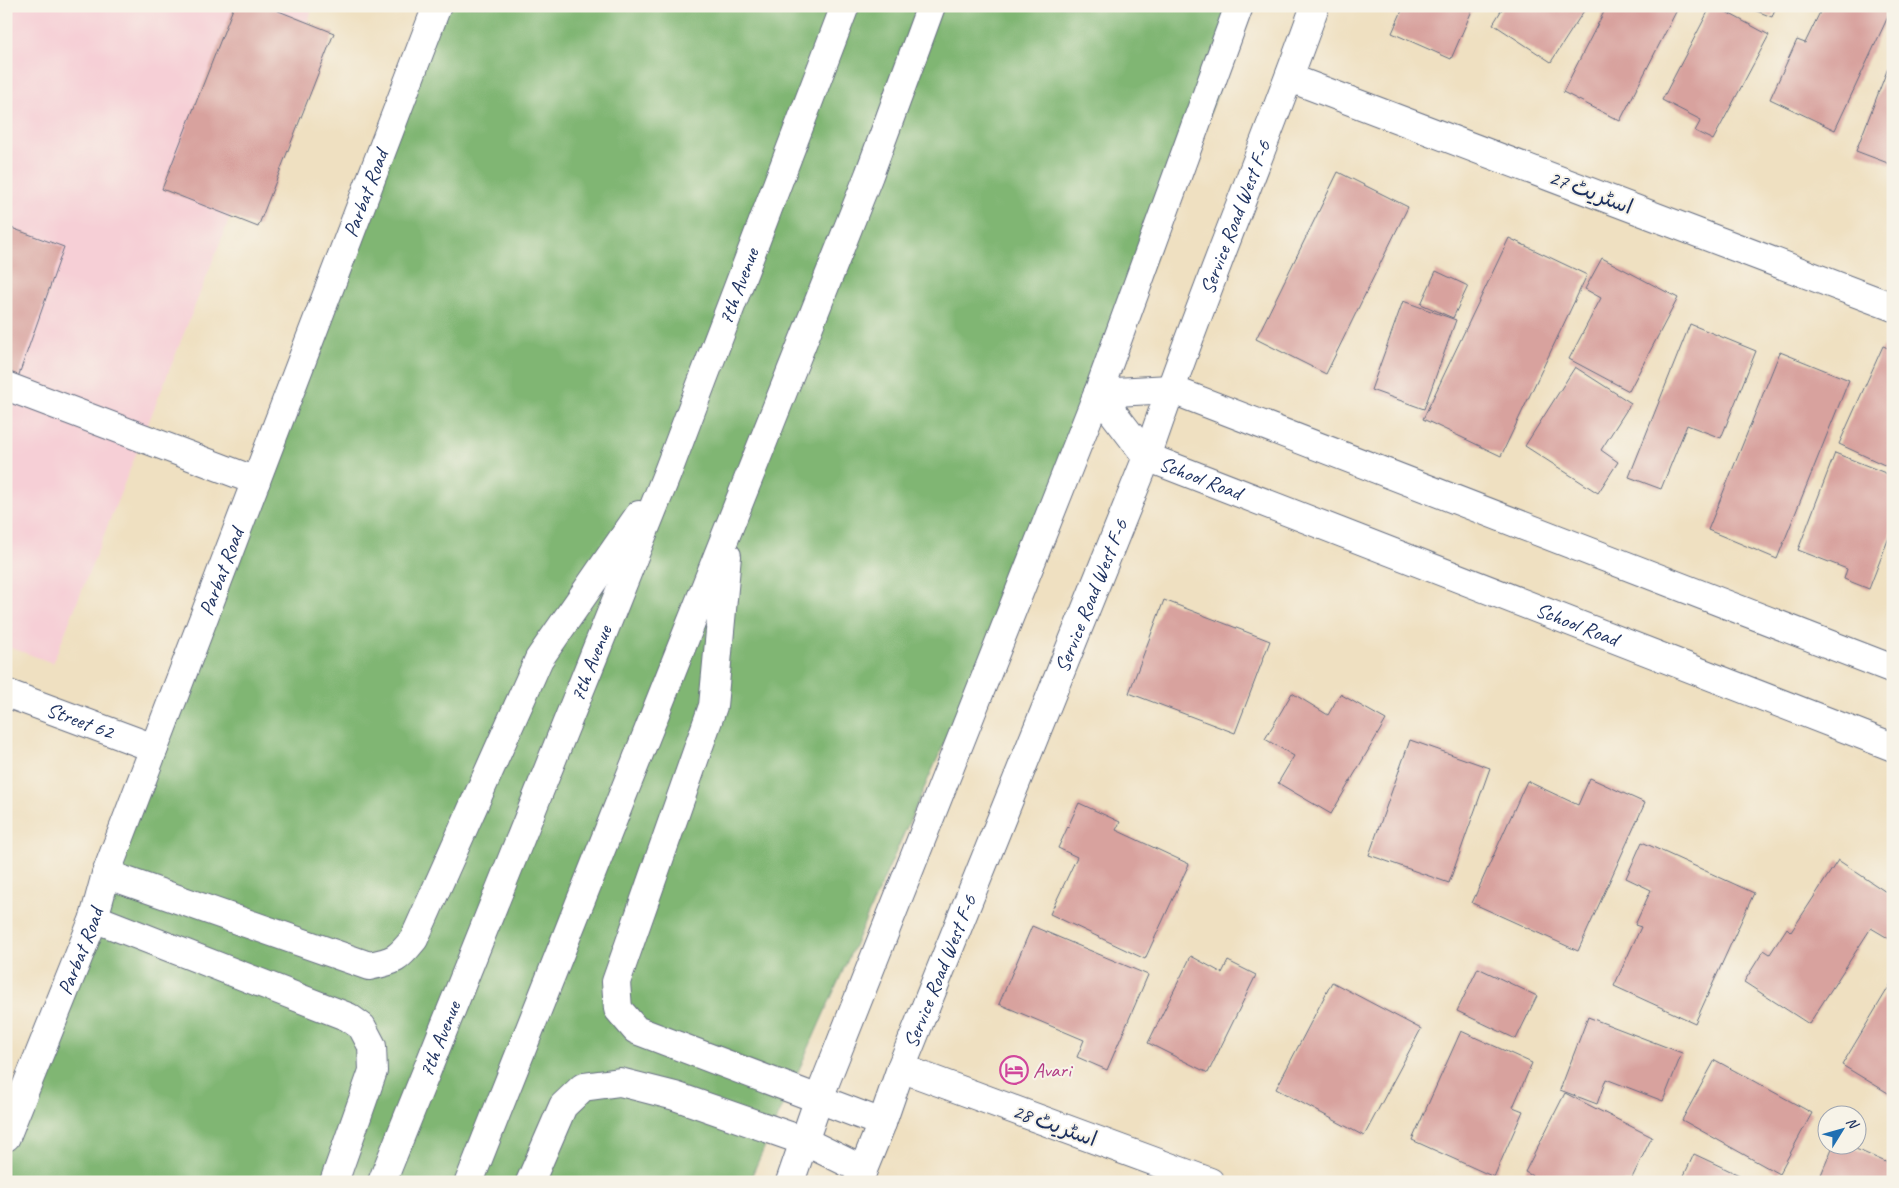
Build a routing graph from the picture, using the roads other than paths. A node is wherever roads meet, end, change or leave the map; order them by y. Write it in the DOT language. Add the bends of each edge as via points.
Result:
graph roads {
  1 [pos="437,6"];
  2 [pos="846,6"];
  3 [pos="931,6"];
  4 [pos="1239,6"];
  5 [pos="1315,6"];
  6 [pos="1290,78"];
  7 [pos="1893,307"];
  8 [pos="6,386"];
  9 [pos="1170,389"];
  10 [pos="1098,393"];
  11 [pos="1147,457"];
  12 [pos="667,474"];
  13 [pos="256,481"];
  14 [pos="730,525"];
  15 [pos="1893,669"];
  16 [pos="6,693"];
  17 [pos="1893,747"];
  18 [pos="154,748"];
  19 [pos="106,874"];
  20 [pos="94,918"];
  21 [pos="901,1068"];
  22 [pos="819,1098"];
  23 [pos="882,1123"];
  24 [pos="6,1137"];
  25 [pos="804,1141"];
  26 [pos="861,1176"];
  27 [pos="334,1182"];
  28 [pos="382,1182"];
  29 [pos="469,1182"];
  30 [pos="530,1182"];
  31 [pos="790,1182"];
  32 [pos="1210,1182"];
  1 -- 13 [label="street, Parbat Road"];
  2 -- 12 [label="street, 7th Avenue"];
  3 -- 14 [label="street" via="869,175"];
  4 -- 10 [label="street"];
  5 -- 6 [label="street, Service Road West F-6"];
  6 -- 7 [label="street, اسٹریٹ 27"];
  6 -- 9 [label="street, Service Road West F-6"];
  8 -- 13 [label="street"];
  9 -- 10 [label="street"];
  9 -- 11 [label="street, Service Road West F-6"];
  9 -- 15 [label="street"];
  10 -- 11 [label="street, School Road"];
  10 -- 22 [label="street"];
  11 -- 17 [label="street, School Road"];
  11 -- 21 [label="street, Service Road West F-6"];
  12 -- 19 [label="street" via="539,660 414,938 404,952 390,962 369,966"];
  12 -- 28 [label="street, 7th Avenue"];
  13 -- 18 [label="street, Parbat Road"];
  14 -- 22 [label="street" via="713,706 616,982 618,1009 636,1030"];
  14 -- 29 [label="street"];
  16 -- 18 [label="street, Street 62"];
  18 -- 19 [label="street, Parbat Road"];
  19 -- 20 [label="street, Parbat Road"];
  20 -- 24 [label="street, Parbat Road"];
  20 -- 27 [label="street" via="348,1018 362,1027 372,1046 372,1071"];
  21 -- 23 [label="street, Service Road West F-6"];
  21 -- 32 [label="street, اسٹریٹ 28"];
  22 -- 23 [label="street"];
  22 -- 25 [label="street"];
  23 -- 26 [label="street, Service Road West F-6"];
  25 -- 26 [label="street"];
  25 -- 30 [label="street" via="675,1096 620,1082 602,1084 583,1087 563,1106"];
  25 -- 31 [label="street"];
}
